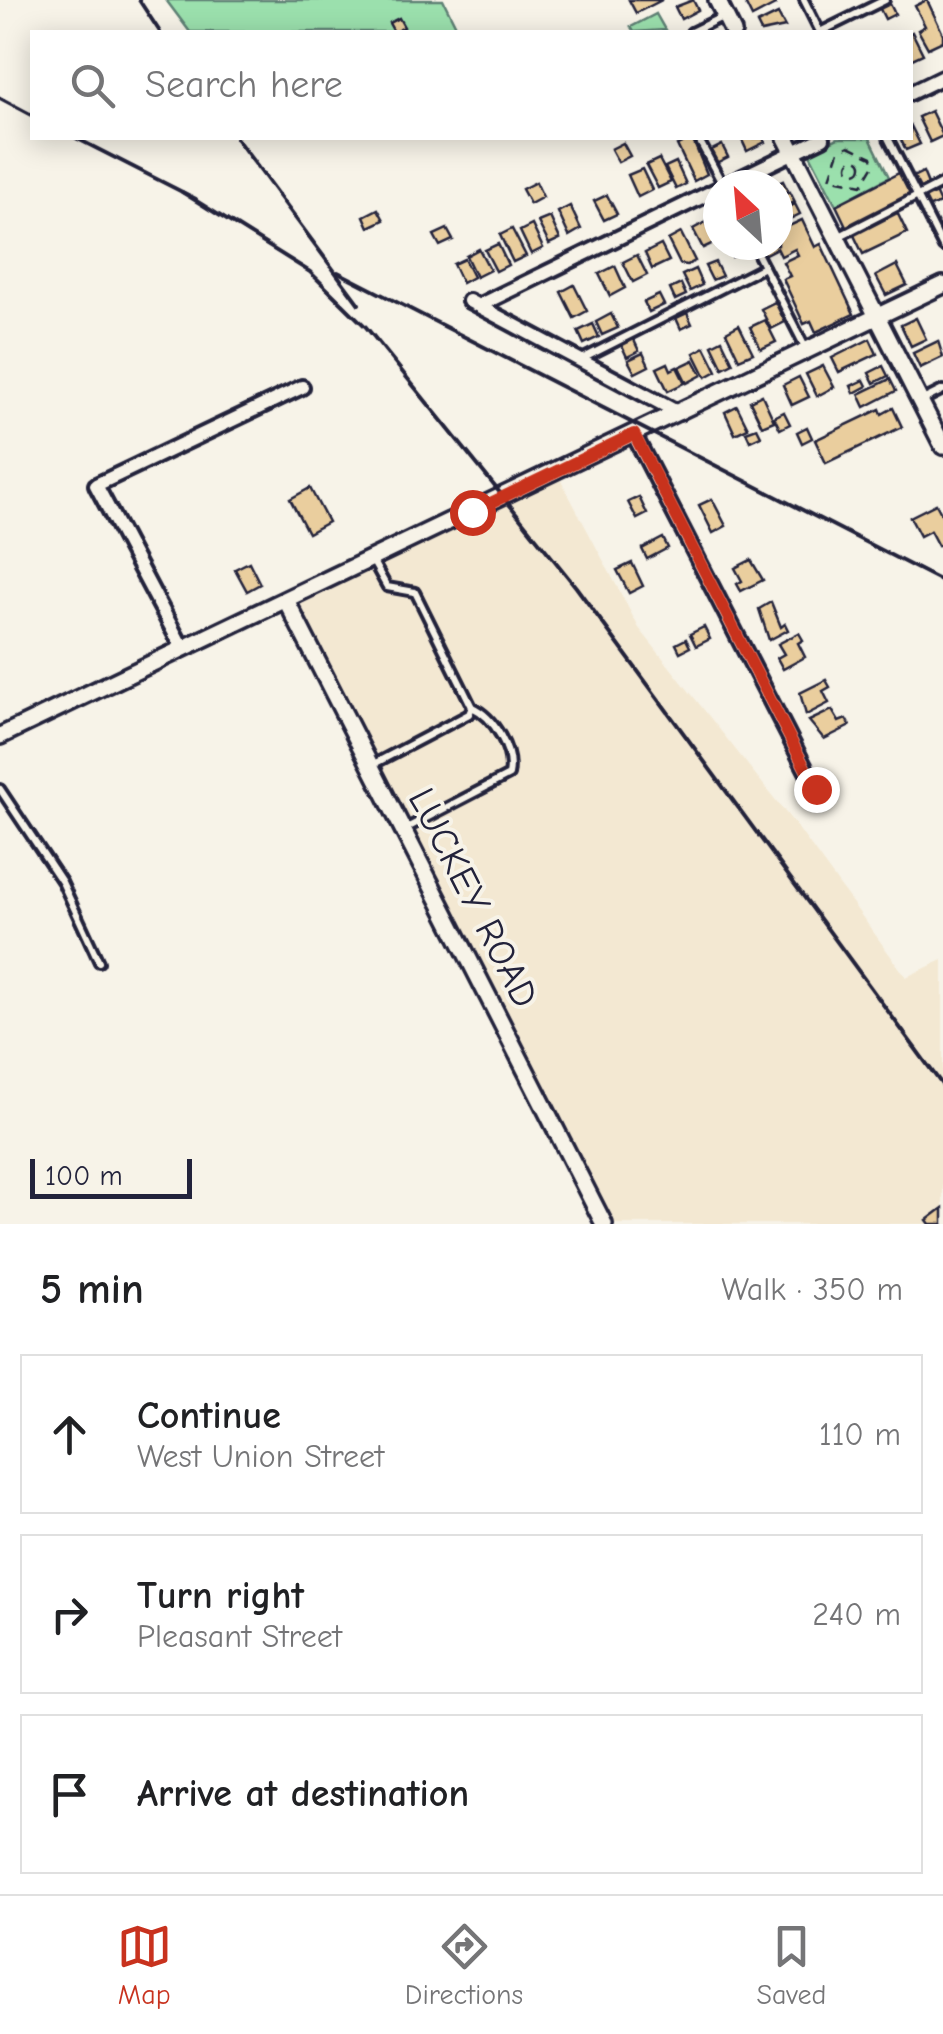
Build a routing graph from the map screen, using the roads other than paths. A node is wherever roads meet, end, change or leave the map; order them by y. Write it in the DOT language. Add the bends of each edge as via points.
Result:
graph roads {
  1 [pos="717,0"];
  2 [pos="804,0"];
  3 [pos="885,0"];
  4 [pos="725,16"];
  5 [pos="695,30"];
  6 [pos="732,30"];
  7 [pos="819,30"];
  8 [pos="824,30"];
  9 [pos="943,77"];
  10 [pos="913,92"];
  11 [pos="699,140"];
  12 [pos="889,140"];
  13 [pos="790,145"];
  14 [pos="714,170"];
  15 [pos="749,170"];
  16 [pos="943,183"];
  17 [pos="703,195"];
  18 [pos="918,196"];
  19 [pos="837,237"];
  20 [pos="943,247"];
  21 [pos="760,260"];
  22 [pos="764,267"];
  23 [pos="943,286"];
  24 [pos="878,318"];
  25 [pos="808,352"];
  26 [pos="580,360"];
  27 [pos="302,387"];
  28 [pos="943,390"];
  29 [pos="920,402"];
  30 [pos="679,413"];
  31 [pos="634,434"];
  32 [pos="943,446"];
  33 [pos="372,560"];
  34 [pos="286,600"];
  35 [pos="184,649"];
  36 [pos="472,707"];
  37 [pos="0,736"];
  38 [pos="369,766"];
  39 [pos="0,789"];
  40 [pos="816,789"];
  41 [pos="402,830"];
  42 [pos="99,962"];
  43 [pos="604,1224"];
  1 -- 4 [label="street"];
  2 -- 7 [label="lane"];
  3 -- 8 [label="lane"];
  4 -- 5 [label="lane"];
  4 -- 6 [label="street"];
  9 -- 10 [label="street"];
  11 -- 14 [label="lane"];
  12 -- 18 [label="lane"];
  13 -- 15 [label="street"];
  13 -- 19 [label="street"];
  16 -- 18 [label="lane"];
  17 -- 26 [label="street" via="475,302"];
  18 -- 19 [label="lane"];
  18 -- 20 [label="lane"];
  19 -- 24 [label="street"];
  21 -- 22 [label="lane"];
  22 -- 25 [label="lane"];
  22 -- 26 [label="lane"];
  23 -- 24 [label="street"];
  24 -- 25 [label="street"];
  24 -- 29 [label="street"];
  25 -- 30 [label="street"];
  26 -- 30 [label="street"];
  27 -- 35 [label="street" via="96,485"];
  28 -- 29 [label="lane"];
  29 -- 32 [label="street"];
  30 -- 31 [label="street"];
  31 -- 33 [label="street"];
  31 -- 40 [label="street"];
  33 -- 34 [label="street"];
  33 -- 36 [label="lane" via="387,588 415,592"];
  34 -- 35 [label="street"];
  34 -- 38 [label="street, LUCKEY ROAD"];
  35 -- 37 [label="street"];
  36 -- 38 [label="lane"];
  36 -- 41 [label="lane" via="494,724 511,763 509,774"];
  38 -- 41 [label="street, LUCKEY ROAD"];
  39 -- 42 [label="lane" via="62,882"];
  41 -- 43 [label="street, LUCKEY ROAD"];
}
